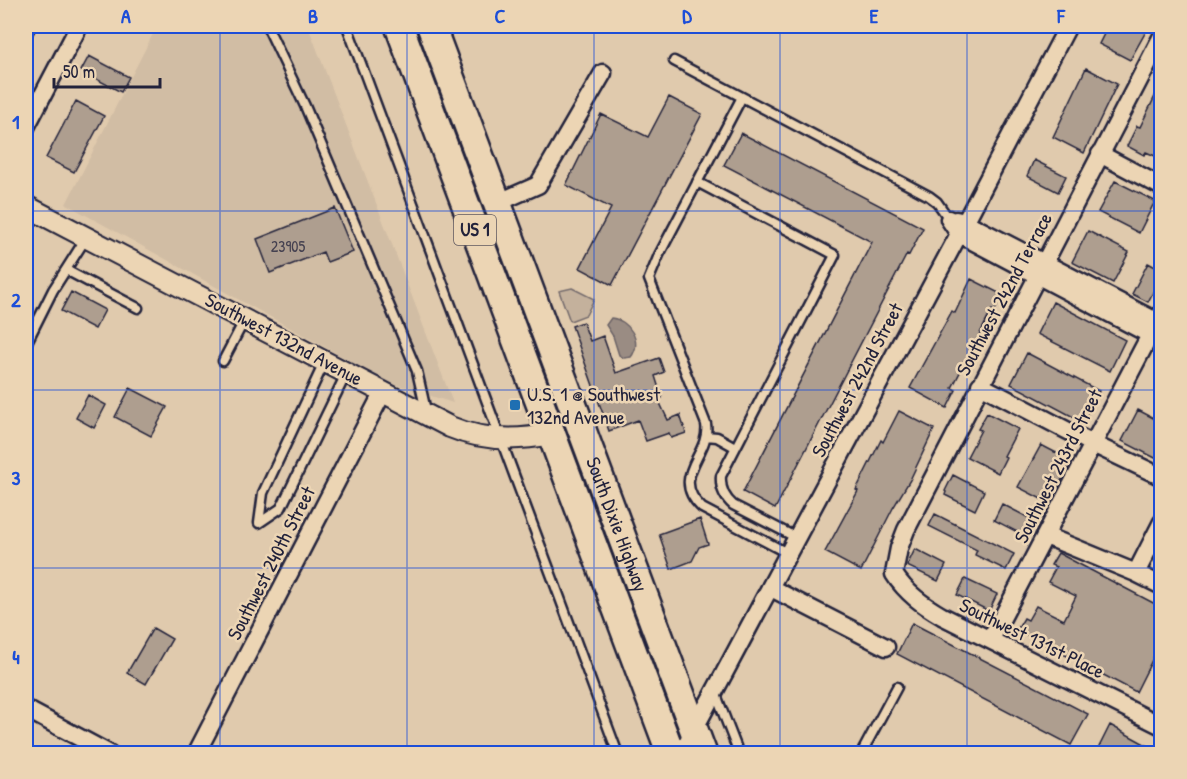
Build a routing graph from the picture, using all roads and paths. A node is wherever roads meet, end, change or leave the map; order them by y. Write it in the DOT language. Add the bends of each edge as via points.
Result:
graph roads {
  1 [pos="31,26"];
  2 [pos="79,26"];
  3 [pos="267,26"];
  4 [pos="347,26"];
  5 [pos="399,26"];
  6 [pos="431,26"];
  7 [pos="1068,26"];
  8 [pos="26,35"];
  9 [pos="1161,36"];
  10 [pos="674,61"];
  11 [pos="603,73"];
  12 [pos="742,97"];
  13 [pos="26,127"];
  14 [pos="1100,154"];
  15 [pos="697,182"];
  16 [pos="1161,187"];
  17 [pos="497,202"];
  18 [pos="26,206"];
  19 [pos="958,225"];
  20 [pos="86,237"];
  21 [pos="1042,269"];
  22 [pos="66,270"];
  23 [pos="138,308"];
  24 [pos="245,319"];
  25 [pos="1158,327"];
  26 [pos="26,345"];
  27 [pos="222,361"];
  28 [pos="326,361"];
  29 [pos="347,372"];
  30 [pos="980,385"];
  31 [pos="383,392"];
  32 [pos="426,415"];
  33 [pos="706,433"];
  34 [pos="551,434"];
  35 [pos="501,439"];
  36 [pos="1093,444"];
  37 [pos="736,445"];
  38 [pos="1161,477"];
  39 [pos="1161,522"];
  40 [pos="1046,536"];
  41 [pos="797,538"];
  42 [pos="789,554"];
  43 [pos="1136,573"];
  44 [pos="894,574"];
  45 [pos="1161,586"];
  46 [pos="771,588"];
  47 [pos="646,600"];
  48 [pos="991,639"];
  49 [pos="886,647"];
  50 [pos="897,687"];
  51 [pos="715,692"];
  52 [pos="26,709"];
  53 [pos="1161,726"];
  54 [pos="693,746"];
  55 [pos="110,753"];
  56 [pos="196,753"];
  57 [pos="618,753"];
  58 [pos="671,753"];
  59 [pos="738,753"];
  60 [pos="861,753"];
  1 -- 8 [label="lane"];
  2 -- 13 [label="street"];
  3 -- 32 [label="lane" via="417,371"];
  4 -- 35 [label="lane"];
  5 -- 34 [label="highway, South Dixie Highway / US 1"];
  6 -- 17 [label="highway, South Dixie Highway / US 1"];
  7 -- 19 [label="street, Southwest 242nd Street"];
  9 -- 14 [label="street, Southwest 242nd Terrace"];
  10 -- 12 [label="lane"];
  11 -- 17 [label="street" via="538,185"];
  12 -- 15 [label="lane"];
  12 -- 19 [label="lane" via="929,195"];
  14 -- 16 [label="street"];
  14 -- 21 [label="street, Southwest 242nd Terrace"];
  15 -- 33 [label="lane" via="649,279"];
  15 -- 37 [label="lane" via="835,255"];
  17 -- 34 [label="highway" via="505,255 554,395"];
  17 -- 47 [label="highway, South Dixie Highway / US 1"];
  18 -- 20 [label="street, Southwest 132nd Avenue"];
  19 -- 21 [label="street"];
  19 -- 41 [label="street, Southwest 242nd Street"];
  20 -- 22 [label="lane"];
  20 -- 24 [label="street, Southwest 132nd Avenue"];
  21 -- 25 [label="street"];
  21 -- 30 [label="street, Southwest 242nd Terrace"];
  22 -- 23 [label="lane"];
  22 -- 26 [label="lane"];
  24 -- 27 [label="lane"];
  24 -- 28 [label="street, Southwest 132nd Avenue"];
  25 -- 36 [label="street, Southwest 243rd Street"];
  28 -- 29 [label="street, Southwest 132nd Avenue"];
  28 -- 29 [label="lane" via="263,493 259,523 281,508"];
  29 -- 31 [label="street, Southwest 132nd Avenue"];
  30 -- 36 [label="street"];
  30 -- 44 [label="street, Southwest 242nd Terrace" via="906,530"];
  31 -- 32 [label="street, Southwest 132nd Avenue"];
  31 -- 56 [label="street, Southwest 240th Street"];
  32 -- 35 [label="street, Southwest 132nd Avenue" via="461,432"];
  33 -- 37 [label="lane"];
  33 -- 42 [label="lane" via="688,481 695,502"];
  34 -- 35 [label="street, Southwest 132nd Avenue"];
  34 -- 47 [label="highway" via="566,443 578,460 622,575"];
  34 -- 58 [label="highway, South Dixie Highway / US 1"];
  35 -- 57 [label="lane"];
  36 -- 38 [label="street"];
  36 -- 40 [label="street, Southwest 243rd Street"];
  37 -- 41 [label="lane" via="721,476 727,500"];
  39 -- 43 [label="street"];
  40 -- 43 [label="street"];
  40 -- 48 [label="street, Southwest 243rd Street"];
  41 -- 42 [label="street, Southwest 242nd Street"];
  42 -- 46 [label="street, Southwest 242nd Street"];
  43 -- 45 [label="street"];
  44 -- 48 [label="street, Southwest 131st Place" via="928,608"];
  46 -- 49 [label="street"];
  46 -- 51 [label="street, Southwest 242nd Street"];
  47 -- 54 [label="highway, South Dixie Highway / US 1"];
  48 -- 53 [label="street, Southwest 131st Place"];
  50 -- 60 [label="lane"];
  51 -- 54 [label="street, Southwest 242nd Street"];
  51 -- 59 [label="lane"];
  52 -- 55 [label="street"];
}
